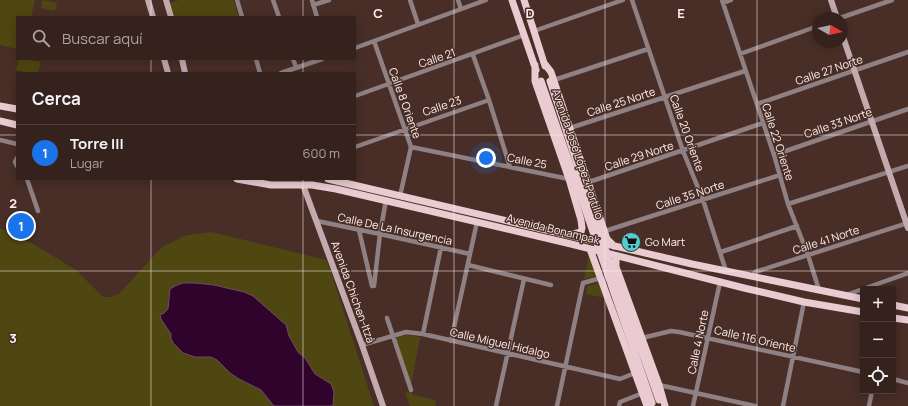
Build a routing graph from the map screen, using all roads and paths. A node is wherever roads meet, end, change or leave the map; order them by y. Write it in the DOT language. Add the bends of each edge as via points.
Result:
graph roads {
  1 [pos="148,0"];
  2 [pos="167,0"];
  3 [pos="237,0"];
  4 [pos="273,0"];
  5 [pos="329,0"];
  6 [pos="410,0"];
  7 [pos="458,0"];
  8 [pos="486,0"];
  9 [pos="512,0"];
  10 [pos="524,0"];
  11 [pos="624,0"];
  12 [pos="632,0"];
  13 [pos="731,0"];
  14 [pos="831,0"];
  15 [pos="892,0"];
  16 [pos="722,1"];
  17 [pos="312,3"];
  18 [pos="461,9"];
  19 [pos="835,12"];
  20 [pos="848,15"];
  21 [pos="153,16"];
  22 [pos="171,16"];
  23 [pos="242,16"];
  24 [pos="278,16"];
  25 [pos="317,16"];
  26 [pos="418,24"];
  27 [pos="812,28"];
  28 [pos="534,31"];
  29 [pos="524,35"];
  30 [pos="374,41"];
  31 [pos="356,48"];
  32 [pos="847,48"];
  33 [pos="648,49"];
  34 [pos="908,52"];
  35 [pos="473,54"];
  36 [pos="740,54"];
  37 [pos="164,60"];
  38 [pos="182,60"];
  39 [pos="256,60"];
  40 [pos="293,60"];
  41 [pos="319,60"];
  42 [pos="534,65"];
  43 [pos="296,67"];
  44 [pos="745,71"];
  45 [pos="855,71"];
  46 [pos="168,72"];
  47 [pos="185,72"];
  48 [pos="260,72"];
  49 [pos="284,72"];
  50 [pos="552,80"];
  51 [pos="388,84"];
  52 [pos="356,96"];
  53 [pos="665,97"];
  54 [pos="489,100"];
  55 [pos="756,104"];
  56 [pos="0,106"];
  57 [pos="908,109"];
  58 [pos="16,110"];
  59 [pos="0,121"];
  60 [pos="872,122"];
  61 [pos="763,123"];
  62 [pos="16,125"];
  63 [pos="570,128"];
  64 [pos="404,129"];
  65 [pos="0,140"];
  66 [pos="16,144"];
  67 [pos="356,147"];
  68 [pos="411,147"];
  69 [pos="683,151"];
  70 [pos="774,155"];
  71 [pos="908,166"];
  72 [pos="510,167"];
  73 [pos="889,172"];
  74 [pos="780,175"];
  75 [pos="569,179"];
  76 [pos="27,180"];
  77 [pos="243,180"];
  78 [pos="332,180"];
  79 [pos="589,182"];
  80 [pos="303,185"];
  81 [pos="400,196"];
  82 [pos="386,200"];
  83 [pos="703,200"];
  84 [pos="788,204"];
  85 [pos="38,211"];
  86 [pos="600,214"];
  87 [pos="581,220"];
  88 [pos="317,221"];
  89 [pos="477,222"];
  90 [pos="907,225"];
  91 [pos="797,226"];
  92 [pos="359,230"];
  93 [pos="605,231"];
  94 [pos="380,234"];
  95 [pos="570,235"];
  96 [pos="614,246"];
  97 [pos="441,247"];
  98 [pos="590,249"];
  99 [pos="721,252"];
  100 [pos="470,254"];
  101 [pos="808,255"];
  102 [pos="617,256"];
  103 [pos="692,264"];
  104 [pos="468,266"];
  105 [pos="726,271"];
  106 [pos="690,274"];
  107 [pos="908,274"];
  108 [pos="619,275"];
  109 [pos="752,276"];
  110 [pos="601,278"];
  111 [pos="524,279"];
  112 [pos="720,282"];
  113 [pos="551,285"];
  114 [pos="872,286"];
  115 [pos="819,290"];
  116 [pos="860,290"];
  117 [pos="846,295"];
  118 [pos="860,297"];
  119 [pos="804,302"];
  120 [pos="896,306"];
  121 [pos="908,308"];
  122 [pos="860,311"];
  123 [pos="387,318"];
  124 [pos="896,318"];
  125 [pos="908,320"];
  126 [pos="423,334"];
  127 [pos="393,335"];
  128 [pos="708,337"];
  129 [pos="642,338"];
  130 [pos="451,340"];
  131 [pos="362,345"];
  132 [pos="508,354"];
  133 [pos="793,357"];
  134 [pos="566,367"];
  135 [pos="860,371"];
  136 [pos="635,373"];
  137 [pos="896,380"];
  138 [pos="908,383"];
  139 [pos="659,385"];
  140 [pos="411,390"];
  141 [pos="643,393"];
  142 [pos="696,393"];
  143 [pos="871,394"];
  144 [pos="654,404"];
  145 [pos="383,406"];
  146 [pos="496,406"];
  147 [pos="557,406"];
  148 [pos="619,406"];
  149 [pos="665,406"];
  150 [pos="693,406"];
  151 [pos="755,406"];
  152 [pos="783,406"];
  153 [pos="869,406"];
  1 -- 21 [label="main road"];
  2 -- 22 [label="main road"];
  3 -- 23 [label="street"];
  4 -- 24 [label="street"];
  5 -- 17 [label="street"];
  6 -- 26 [label="street"];
  7 -- 18 [label="street"];
  8 -- 18 [label="street"];
  9 -- 29 [label="main road, Avenida José López Portillo"];
  10 -- 28 [label="main road, Avenida José López Portillo"];
  11 -- 28 [label="street"];
  12 -- 33 [label="street, Calle 20 Oriente"];
  13 -- 16 [label="street"];
  14 -- 19 [label="main road"];
  15 -- 20 [label="street"];
  16 -- 36 [label="street, Calle 22 Oriente"];
  17 -- 25 [label="street"];
  18 -- 26 [label="street"];
  26 -- 30 [label="street"];
  27 -- 36 [label="street"];
  28 -- 50 [label="main road, Avenida José López Portillo"];
  29 -- 35 [label="street, Calle 21"];
  29 -- 42 [label="main road, Avenida José López Portillo"];
  30 -- 31 [label="street"];
  30 -- 51 [label="street, Calle 8 Oriente"];
  32 -- 45 [label="main road"];
  33 -- 50 [label="street"];
  33 -- 53 [label="street, Calle 20 Oriente"];
  34 -- 45 [label="street, Calle 27 Norte"];
  35 -- 51 [label="street, Calle 21"];
  35 -- 54 [label="street"];
  36 -- 44 [label="street, Calle 22 Oriente"];
  37 -- 46 [label="main road"];
  38 -- 47 [label="main road"];
  39 -- 48 [label="street"];
  40 -- 43 [label="street"];
  41 -- 43 [label="street"];
  42 -- 75 [label="main road" via="535,81"];
  42 -- 144 [label="main road, Avenida José López Portillo, bridge"];
  43 -- 49 [label="street"];
  44 -- 53 [label="street, Calle 25 Norte"];
  44 -- 55 [label="street, Calle 22 Oriente"];
  45 -- 55 [label="street, Calle 27 Norte"];
  45 -- 60 [label="main road"];
  50 -- 63 [label="main road"];
  50 -- 144 [label="main road, Avenida José López Portillo, bridge"];
  51 -- 52 [label="street, Calle 21"];
  51 -- 64 [label="street, Calle 8 Oriente"];
  53 -- 63 [label="street, Calle 25 Norte"];
  53 -- 69 [label="street, Calle 20 Oriente"];
  54 -- 64 [label="street, Calle 23"];
  54 -- 72 [label="street"];
  55 -- 61 [label="street, Calle 22 Oriente"];
  56 -- 58 [label="main road"];
  57 -- 60 [label="street, Calle 33 Norte"];
  59 -- 62 [label="main road"];
  60 -- 70 [label="street, Calle 33 Norte"];
  60 -- 73 [label="main road"];
  61 -- 69 [label="street, Calle 29 Norte"];
  61 -- 70 [label="street, Calle 22 Oriente"];
  63 -- 79 [label="main road"];
  64 -- 67 [label="street, Calle 23"];
  64 -- 68 [label="street, Calle 8 Oriente"];
  65 -- 66 [label="street"];
  68 -- 72 [label="street, Calle 25"];
  68 -- 81 [label="street, Calle 8 Oriente"];
  69 -- 79 [label="street, Calle 29 Norte"];
  69 -- 83 [label="street, Calle 20 Oriente"];
  70 -- 74 [label="street, Calle 22 Oriente"];
  71 -- 73 [label="street"];
  72 -- 75 [label="street, Calle 25"];
  73 -- 84 [label="street"];
  73 -- 90 [label="main road"];
  74 -- 83 [label="street, Calle 35 Norte"];
  74 -- 84 [label="street, Calle 22 Oriente"];
  75 -- 87 [label="main road"];
  76 -- 85 [label="street"];
  77 -- 80 [label="main road, Avenida Bonampak" via="271,185"];
  78 -- 81 [label="main road, Avenida Bonampak"];
  79 -- 86 [label="main road"];
  80 -- 82 [label="main road, Avenida Bonampak"];
  80 -- 88 [label="main road, Avenida Chichen-Itzá"];
  81 -- 95 [label="main road, Avenida Bonampak"];
  82 -- 89 [label="main road, Avenida Bonampak"];
  82 -- 94 [label="street"];
  83 -- 93 [label="street, Calle 35 Norte"];
  83 -- 99 [label="street, Calle 20 Oriente"];
  84 -- 91 [label="street, Calle 22 Oriente"];
  86 -- 87 [label="main road" via="598,222 593,226 585,225"];
  86 -- 93 [label="main road"];
  87 -- 95 [label="main road" via="580,232"];
  88 -- 92 [label="street, Calle De La Insurgencia"];
  88 -- 131 [label="main road, Avenida Chichen-Itzá"];
  89 -- 98 [label="main road, Avenida Bonampak"];
  89 -- 100 [label="street"];
  90 -- 101 [label="street, Calle 41 Norte"];
  91 -- 99 [label="street"];
  91 -- 101 [label="street, Calle 22 Oriente"];
  92 -- 94 [label="street, Calle De La Insurgencia"];
  92 -- 94 [label="street" via="372,286"];
  93 -- 96 [label="main road"];
  94 -- 97 [label="street, Calle De La Insurgencia"];
  95 -- 96 [label="main road, Avenida Bonampak"];
  96 -- 103 [label="main road, Avenida Bonampak"];
  97 -- 100 [label="street, Calle De La Insurgencia"];
  97 -- 126 [label="street"];
  98 -- 102 [label="main road, Avenida Bonampak"];
  98 -- 110 [label="main road"];
  99 -- 105 [label="street, Calle 20 Oriente"];
  100 -- 104 [label="street"];
  101 -- 109 [label="street, Calle 41 Norte" via="756,272"];
  101 -- 115 [label="street, Calle 22 Oriente"];
  102 -- 106 [label="main road, Avenida Bonampak"];
  102 -- 108 [label="main road"];
  103 -- 105 [label="main road, Avenida Bonampak"];
  103 -- 106 [label="main road"];
  104 -- 111 [label="street"];
  104 -- 130 [label="street"];
  105 -- 109 [label="main road, Avenida Bonampak"];
  106 -- 112 [label="main road, Avenida Bonampak"];
  107 -- 114 [label="street"];
  108 -- 110 [label="main road" via="609,271"];
  108 -- 129 [label="main road"];
  109 -- 115 [label="main road, Avenida Bonampak"];
  110 -- 134 [label="street" via="583,283"];
  110 -- 136 [label="main road"];
  111 -- 113 [label="street"];
  111 -- 132 [label="street"];
  112 -- 119 [label="main road, Avenida Bonampak"];
  112 -- 128 [label="street, Calle 4 Norte"];
  115 -- 117 [label="main road, Avenida Bonampak"];
  116 -- 117 [label="street"];
  117 -- 118 [label="main road, Avenida Bonampak"];
  119 -- 122 [label="main road, Avenida Bonampak"];
  119 -- 133 [label="street"];
  120 -- 121 [label="main road"];
  123 -- 127 [label="street"];
  124 -- 125 [label="main road"];
  126 -- 127 [label="street, Calle Miguel Hidalgo" via="406,332"];
  126 -- 130 [label="street, Calle Miguel Hidalgo"];
  127 -- 131 [label="street, Calle Miguel Hidalgo"];
  127 -- 140 [label="street"];
  128 -- 129 [label="street, Calle 116 Oriente" via="670,331"];
  128 -- 133 [label="street, Calle 116 Oriente"];
  128 -- 142 [label="street, Calle 4 Norte"];
  129 -- 139 [label="main road"];
  130 -- 132 [label="street, Calle Miguel Hidalgo"];
  131 -- 145 [label="main road, Avenida Chichen-Itzá"];
  132 -- 134 [label="street, Calle Miguel Hidalgo"];
  132 -- 146 [label="street"];
  133 -- 135 [label="street, Calle 116 Oriente"];
  133 -- 152 [label="street"];
  134 -- 136 [label="street, Calle Miguel Hidalgo" via="620,379"];
  134 -- 147 [label="street"];
  136 -- 141 [label="main road"];
  137 -- 138 [label="street"];
  139 -- 142 [label="street"];
  139 -- 149 [label="main road"];
  141 -- 144 [label="main road"];
  141 -- 148 [label="street" via="620,402"];
  142 -- 150 [label="street, Calle 4 Norte"];
  142 -- 151 [label="street"];
  143 -- 153 [label="street"];
}
